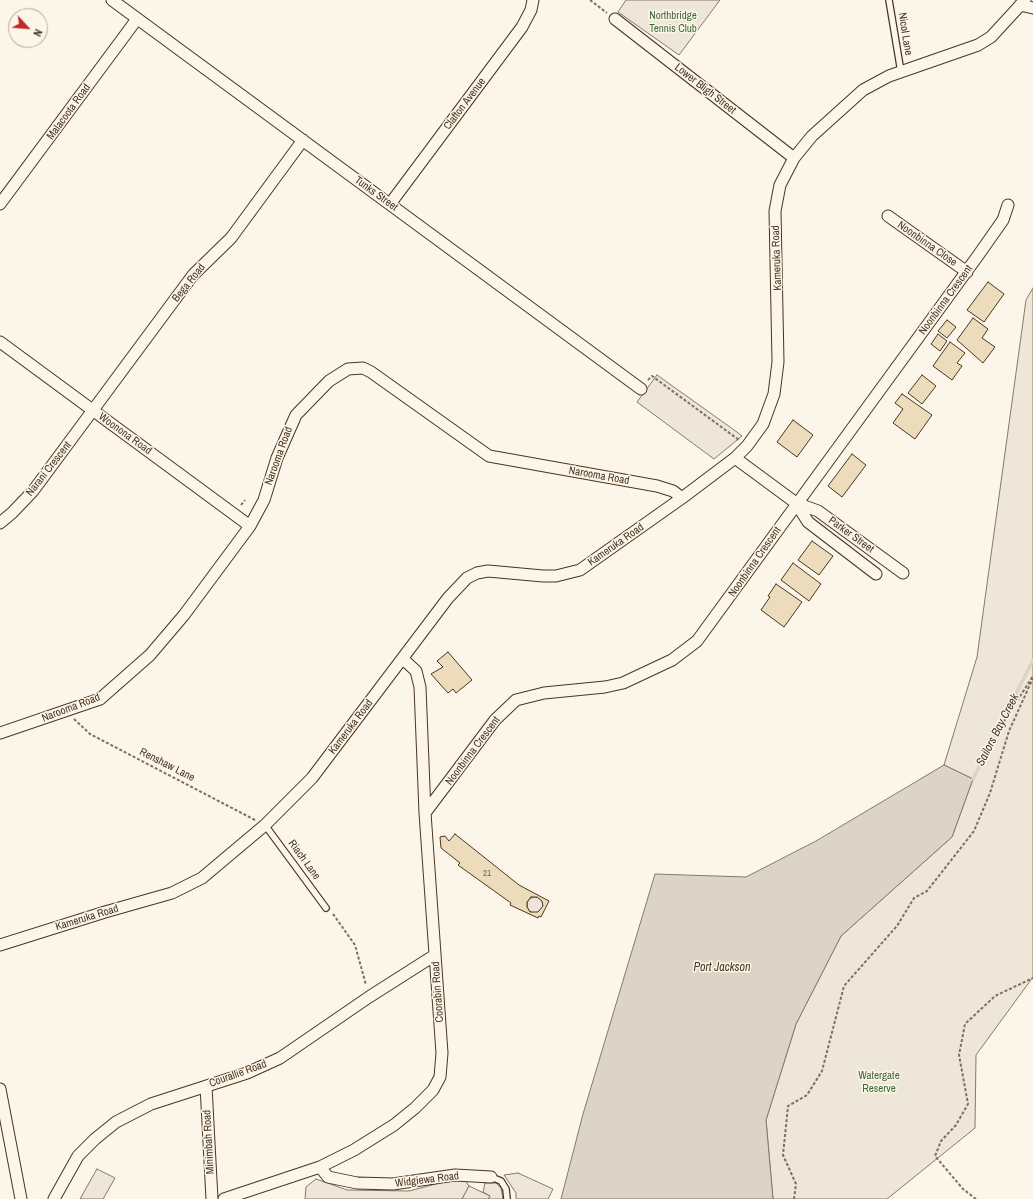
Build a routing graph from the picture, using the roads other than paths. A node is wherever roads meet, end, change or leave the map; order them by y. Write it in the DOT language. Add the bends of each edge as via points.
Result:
graph roads {
  1 [pos="112,0"];
  2 [pos="533,0"];
  3 [pos="889,0"];
  4 [pos="1023,3"];
  5 [pos="1033,8"];
  6 [pos="137,19"];
  7 [pos="615,19"];
  8 [pos="901,72"];
  9 [pos="304,140"];
  10 [pos="794,158"];
  11 [pos="0,204"];
  12 [pos="390,204"];
  13 [pos="1008,205"];
  14 [pos="888,216"];
  15 [pos="967,272"];
  16 [pos="0,342"];
  17 [pos="641,389"];
  18 [pos="94,410"];
  19 [pos="735,458"];
  20 [pos="682,498"];
  21 [pos="796,504"];
  22 [pos="0,523"];
  23 [pos="250,526"];
  24 [pos="903,573"];
  25 [pos="876,574"];
  26 [pos="403,659"];
  27 [pos="0,733"];
  28 [pos="425,813"];
  29 [pos="265,825"];
  30 [pos="326,908"];
  31 [pos="0,945"];
  32 [pos="435,955"];
  33 [pos="206,1086"];
  34 [pos="0,1089"];
  35 [pos="320,1167"];
  36 [pos="491,1177"];
  37 [pos="21,1199"];
  38 [pos="54,1199"];
  39 [pos="212,1199"];
  40 [pos="224,1199"];
  41 [pos="507,1199"];
  1 -- 6 [label="street, Tunks Street"];
  2 -- 12 [label="street, Clafton Avenue" via="522,27"];
  3 -- 8 [label="lane, Nicol Lane"];
  4 -- 5 [label="street"];
  4 -- 8 [label="street, Kameruka Road" via="985,41"];
  6 -- 9 [label="street, Tunks Street"];
  6 -- 11 [label="street, Malacoota Road"];
  7 -- 10 [label="street, Lower Bligh Street"];
  8 -- 10 [label="street, Kameruka Road" via="876,82 850,100 812,136"];
  9 -- 12 [label="street, Tunks Street"];
  9 -- 18 [label="street, Bega Road" via="231,238 193,275"];
  10 -- 19 [label="street, Kameruka Road" via="780,185 775,211 778,362 774,394 763,424"];
  12 -- 17 [label="street, Tunks Street"];
  13 -- 15 [label="street, Noonbinna Crescent" via="1003,220"];
  14 -- 15 [label="street, Noonbinna Close"];
  15 -- 21 [label="street, Noonbinna Crescent"];
  16 -- 18 [label="street, Woonona Road"];
  18 -- 22 [label="street, Narani Crescent" via="33,491"];
  18 -- 23 [label="street, Woonona Road"];
  19 -- 20 [label="street, Kameruka Road"];
  19 -- 21 [label="street, Parker Street"];
  20 -- 23 [label="street, Narooma Road" via="673,491 657,486 488,456 372,372 354,368 335,376 316,392 296,415 277,458 264,500"];
  20 -- 26 [label="street, Kameruka Road" via="580,570 556,576 488,571 467,578 448,598"];
  21 -- 24 [label="street, Parker Street" via="818,511"];
  21 -- 25 [label="street, Parker Street" via="808,522"];
  21 -- 28 [label="street, Noonbinna Crescent" via="708,628 691,646 667,663 623,683 544,693 516,700 495,720"];
  23 -- 27 [label="street, Narooma Road" via="184,615 150,655 100,699"];
  26 -- 28 [label="street, Coorabin Road" via="416,671 420,681"];
  26 -- 29 [label="street, Kameruka Road" via="312,778"];
  28 -- 32 [label="street, Coorabin Road"];
  29 -- 30 [label="lane, Riach Lane"];
  29 -- 31 [label="street, Kameruka Road" via="216,868 190,885"];
  32 -- 33 [label="street, Courallie Road" via="280,1058 247,1073"];
  32 -- 35 [label="street, Coorabin Road" via="442,1061 437,1084 422,1103 394,1125"];
  33 -- 38 [label="street, Courallie Road" via="150,1104 116,1122 78,1156"];
  33 -- 39 [label="street, Minimbah Road"];
  34 -- 37 [label="street"];
  35 -- 36 [label="street, Widgiewa Road" via="328,1177 357,1183 393,1184 455,1175"];
  35 -- 40 [label="street, Coorabin Road"];
  36 -- 41 [label="lane" via="501,1181 506,1189"];
}
